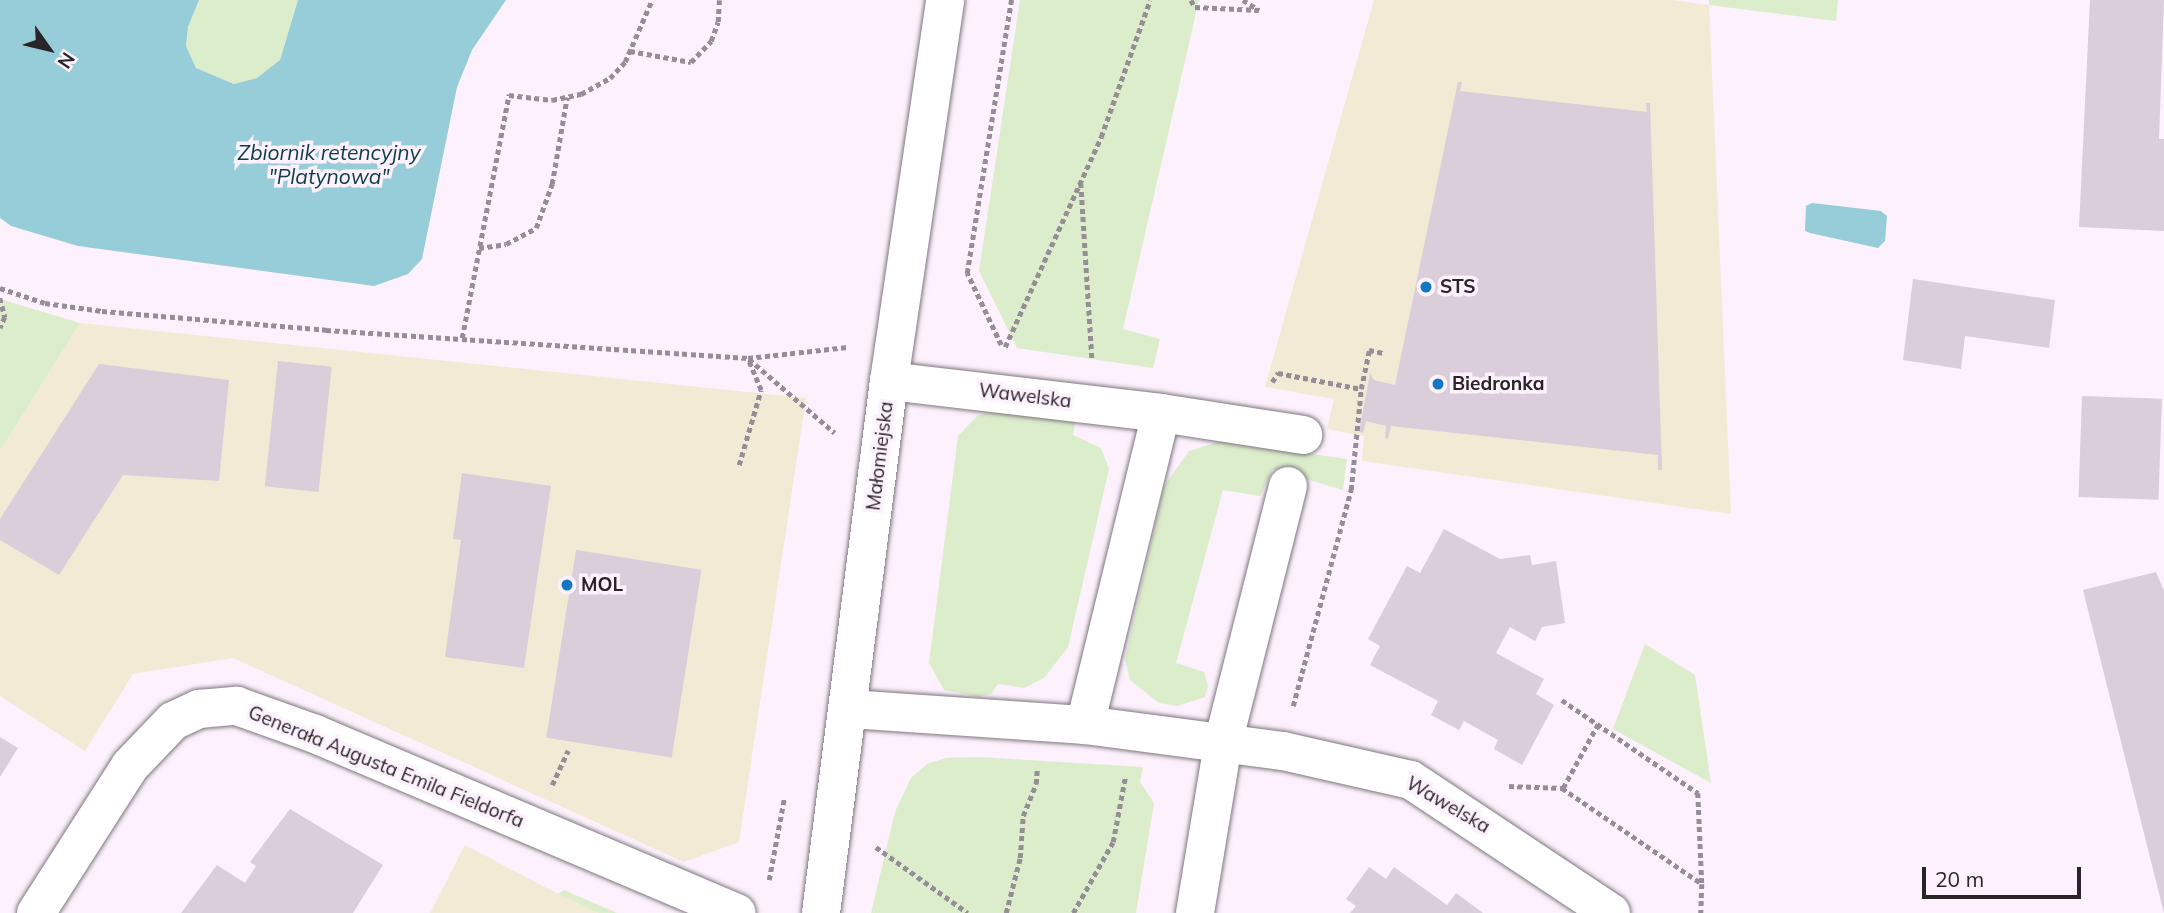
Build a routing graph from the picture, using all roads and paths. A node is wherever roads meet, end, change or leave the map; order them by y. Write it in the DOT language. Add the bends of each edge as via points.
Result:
graph roads {
  1 [pos="652,0"];
  2 [pos="719,0"];
  3 [pos="945,0"];
  4 [pos="1011,0"];
  5 [pos="1150,0"];
  6 [pos="1191,0"];
  7 [pos="1243,0"];
  8 [pos="630,51"];
  9 [pos="567,97"];
  10 [pos="1082,182"];
  11 [pos="479,248"];
  12 [pos="0,288"];
  13 [pos="0,298"];
  14 [pos="0,328"];
  15 [pos="461,338"];
  16 [pos="859,342"];
  17 [pos="1383,353"];
  18 [pos="748,358"];
  19 [pos="1093,367"];
  20 [pos="889,382"];
  21 [pos="1270,384"];
  22 [pos="1361,389"];
  23 [pos="1161,413"];
  24 [pos="1303,435"];
  25 [pos="844,441"];
  26 [pos="739,465"];
  27 [pos="1288,486"];
  28 [pos="1562,700"];
  29 [pos="850,709"];
  30 [pos="1598,724"];
  31 [pos="1085,725"];
  32 [pos="1223,743"];
  33 [pos="1283,751"];
  34 [pos="1038,764"];
  35 [pos="1125,771"];
  36 [pos="1562,788"];
  37 [pos="1452,804"];
  38 [pos="779,828"];
  39 [pos="881,848"];
  40 [pos="1702,884"];
  41 [pos="767,889"];
  42 [pos="36,913"];
  43 [pos="737,913"];
  44 [pos="821,913"];
  45 [pos="968,913"];
  46 [pos="1006,913"];
  47 [pos="1073,913"];
  48 [pos="1195,913"];
  49 [pos="1611,913"];
  50 [pos="1700,913"];
  1 -- 8 [label="path"];
  2 -- 8 [label="path" via="711,41 691,62"];
  3 -- 20 [label="street, Małomiejska"];
  4 -- 10 [label="path" via="967,273 1004,351"];
  5 -- 10 [label="path"];
  6 -- 7 [label="path" via="1195,8 1259,10"];
  8 -- 9 [label="path" via="610,78"];
  9 -- 11 [label="path" via="552,184 536,228 506,244"];
  9 -- 11 [label="path" via="509,95"];
  10 -- 19 [label="path"];
  11 -- 15 [label="path"];
  12 -- 15 [label="path" via="46,303 102,311"];
  13 -- 14 [label="path" via="5,317"];
  15 -- 18 [label="path"];
  16 -- 18 [label="path" via="838,350"];
  17 -- 22 [label="path" via="1369,350"];
  18 -- 25 [label="path"];
  18 -- 26 [label="path" via="761,390"];
  20 -- 23 [label="street, Wawelska"];
  20 -- 29 [label="street, Małomiejska"];
  21 -- 22 [label="path" via="1278,373"];
  22 -- 33 [label="path" via="1351,490"];
  23 -- 24 [label="street, Wawelska"];
  23 -- 31 [label="street"];
  27 -- 32 [label="street"];
  28 -- 30 [label="path"];
  29 -- 31 [label="street, Wawelska"];
  29 -- 44 [label="street, Małomiejska"];
  30 -- 36 [label="path"];
  30 -- 40 [label="path" via="1698,793"];
  31 -- 32 [label="street, Wawelska"];
  32 -- 33 [label="street, Wawelska"];
  32 -- 48 [label="street"];
  33 -- 37 [label="street, Wawelska" via="1412,780"];
  34 -- 46 [label="path" via="1036,784 1023,816 1020,858"];
  35 -- 47 [label="path" via="1123,805 1113,842"];
  36 -- 37 [label="path" via="1493,786"];
  36 -- 40 [label="path"];
  37 -- 49 [label="street, Wawelska"];
  38 -- 41 [label="path"];
  39 -- 45 [label="path"];
  40 -- 50 [label="path"];
  42 -- 43 [label="street, Generała Augusta Emila Fieldorfa" via="130,766 164,730 200,709 237,706 315,734"];
}
